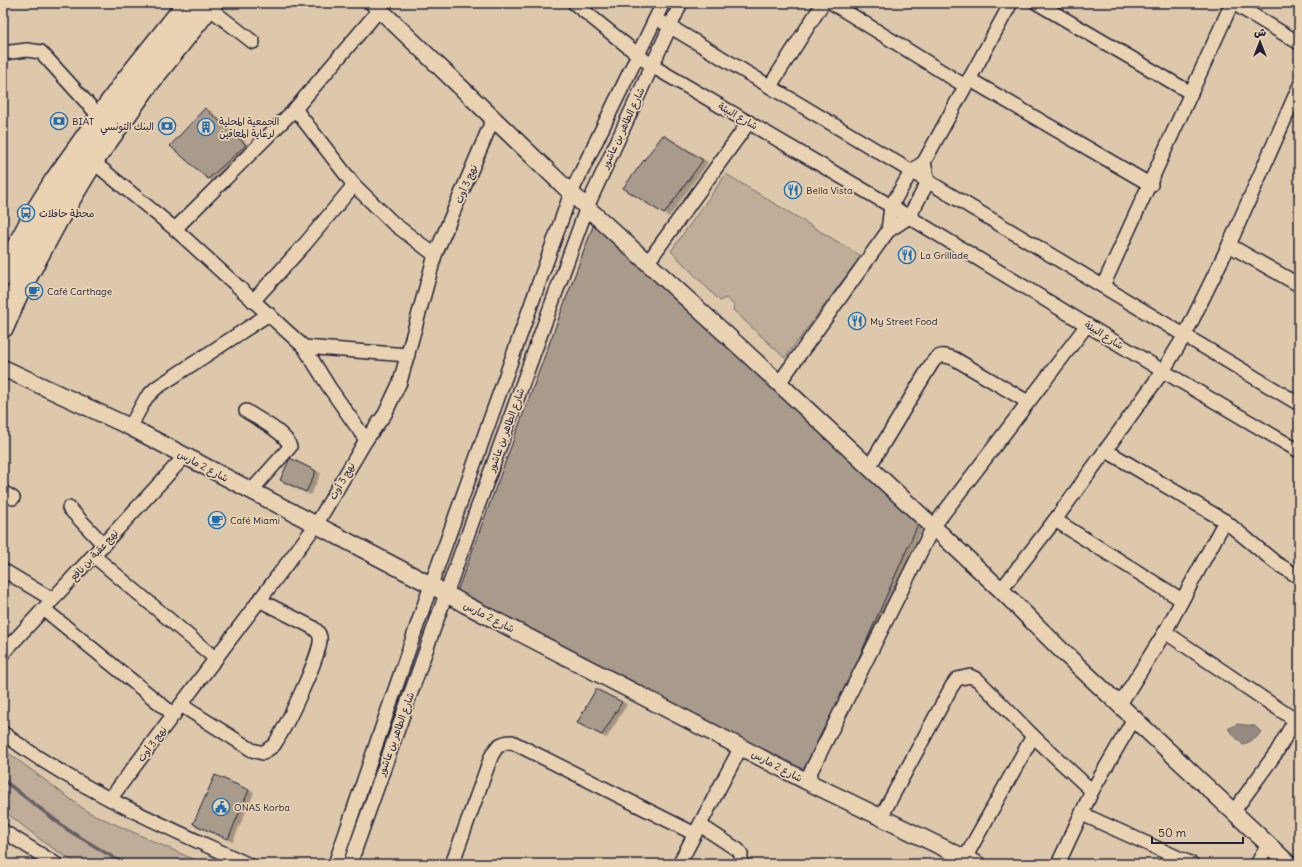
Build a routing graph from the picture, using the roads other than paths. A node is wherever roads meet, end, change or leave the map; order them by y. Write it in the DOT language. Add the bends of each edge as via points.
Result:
graph roads {
  1 [pos="574,3"];
  2 [pos="663,3"];
  3 [pos="681,3"];
  4 [pos="823,3"];
  5 [pos="832,3"];
  6 [pos="1012,3"];
  7 [pos="1037,3"];
  8 [pos="1232,3"];
  9 [pos="192,6"];
  10 [pos="376,6"];
  11 [pos="656,19"];
  12 [pos="671,26"];
  13 [pos="253,42"];
  14 [pos="1299,43"];
  15 [pos="3,53"];
  16 [pos="637,56"];
  17 [pos="652,66"];
  18 [pos="967,82"];
  19 [pos="770,86"];
  20 [pos="1299,87"];
  21 [pos="1191,94"];
  22 [pos="295,109"];
  23 [pos="100,117"];
  24 [pos="493,120"];
  25 [pos="749,122"];
  26 [pos="92,161"];
  27 [pos="924,162"];
  28 [pos="911,172"];
  29 [pos="928,182"];
  30 [pos="354,185"];
  31 [pos="1150,185"];
  32 [pos="571,193"];
  33 [pos="891,206"];
  34 [pos="587,207"];
  35 [pos="909,217"];
  36 [pos="175,229"];
  37 [pos="888,231"];
  38 [pos="1229,245"];
  39 [pos="435,255"];
  40 [pos="648,262"];
  41 [pos="3,275"];
  42 [pos="1299,285"];
  43 [pos="1104,286"];
  44 [pos="253,301"];
  45 [pos="269,314"];
  46 [pos="1087,325"];
  47 [pos="3,326"];
  48 [pos="1185,335"];
  49 [pos="304,346"];
  50 [pos="408,355"];
  51 [pos="3,368"];
  52 [pos="1163,371"];
  53 [pos="779,383"];
  54 [pos="1028,402"];
  55 [pos="1299,404"];
  56 [pos="246,411"];
  57 [pos="130,427"];
  58 [pos="366,440"];
  59 [pos="1105,450"];
  60 [pos="1299,451"];
  61 [pos="185,456"];
  62 [pos="869,467"];
  63 [pos="251,491"];
  64 [pos="69,508"];
  65 [pos="1055,520"];
  66 [pos="1225,521"];
  67 [pos="316,525"];
  68 [pos="933,527"];
  69 [pos="104,545"];
  70 [pos="94,556"];
  71 [pos="3,570"];
  72 [pos="1299,577"];
  73 [pos="431,585"];
  74 [pos="1001,590"];
  75 [pos="446,594"];
  76 [pos="259,600"];
  77 [pos="1182,600"];
  78 [pos="49,605"];
  79 [pos="1165,632"];
  80 [pos="3,653"];
  81 [pos="216,659"];
  82 [pos="1120,704"];
  83 [pos="178,710"];
  84 [pos="1135,717"];
  85 [pos="1297,717"];
  86 [pos="3,733"];
  87 [pos="1033,736"];
  88 [pos="741,747"];
  89 [pos="806,781"];
  90 [pos="1092,791"];
  91 [pos="110,800"];
  92 [pos="1234,811"];
  93 [pos="1082,814"];
  94 [pos="881,817"];
  95 [pos="697,830"];
  96 [pos="3,831"];
  97 [pos="1268,845"];
  98 [pos="971,861"];
  99 [pos="56,864"];
  100 [pos="247,864"];
  101 [pos="335,864"];
  102 [pos="350,864"];
  103 [pos="452,864"];
  104 [pos="679,864"];
  105 [pos="742,864"];
  106 [pos="1058,864"];
  107 [pos="1192,864"];
  108 [pos="1257,864"];
  109 [pos="1289,864"];
  1 -- 16 [label="street, شارع البيئة"];
  2 -- 11 [label="street, شارع الطاهر بن عاشور"];
  3 -- 12 [label="street, شارع الطاهر بن عاشور"];
  4 -- 19 [label="street"];
  5 -- 18 [label="street"];
  6 -- 18 [label="street"];
  7 -- 21 [label="street"];
  8 -- 14 [label="street"];
  8 -- 21 [label="street"];
  9 -- 13 [label="street"];
  9 -- 23 [label="highway"];
  9 -- 26 [label="highway" via="146,85"];
  10 -- 22 [label="street"];
  10 -- 24 [label="street"];
  11 -- 12 [label="street"];
  11 -- 16 [label="street, شارع الطاهر بن عاشور"];
  12 -- 17 [label="street, شارع الطاهر بن عاشور"];
  12 -- 19 [label="street"];
  15 -- 23 [label="street" via="27,50 41,52"];
  16 -- 17 [label="street, شارع البيئة"];
  16 -- 32 [label="street, شارع الطاهر بن عاشور"];
  17 -- 25 [label="street, شارع البيئة"];
  17 -- 34 [label="street, شارع الطاهر بن عاشور"];
  18 -- 27 [label="street"];
  18 -- 31 [label="street"];
  19 -- 28 [label="street"];
  20 -- 38 [label="street"];
  21 -- 31 [label="street"];
  22 -- 30 [label="street"];
  22 -- 36 [label="street"];
  23 -- 41 [label="highway" via="41,205"];
  24 -- 32 [label="street"];
  24 -- 39 [label="street, نهج 3 أوت"];
  25 -- 33 [label="street, شارع البيئة"];
  25 -- 40 [label="street"];
  26 -- 36 [label="street"];
  26 -- 47 [label="highway" via="57,218 17,293"];
  27 -- 28 [label="street"];
  27 -- 29 [label="street"];
  28 -- 29 [label="street"];
  28 -- 33 [label="street"];
  29 -- 35 [label="street"];
  29 -- 43 [label="street"];
  30 -- 39 [label="street" via="393,222"];
  30 -- 44 [label="street"];
  31 -- 43 [label="street"];
  32 -- 34 [label="street"];
  32 -- 73 [label="street, شارع الطاهر بن عاشور"];
  33 -- 35 [label="street, شارع البيئة"];
  33 -- 37 [label="street"];
  34 -- 40 [label="street"];
  34 -- 75 [label="street, شارع الطاهر بن عاشور"];
  35 -- 37 [label="street"];
  35 -- 46 [label="street, شارع البيئة"];
  36 -- 44 [label="street"];
  37 -- 53 [label="street"];
  38 -- 42 [label="street"];
  38 -- 48 [label="street"];
  39 -- 50 [label="street, نهج 3 أوت"];
  40 -- 53 [label="street"];
  43 -- 48 [label="street"];
  44 -- 45 [label="street"];
  45 -- 49 [label="street"];
  45 -- 57 [label="street" via="156,388 137,410"];
  46 -- 52 [label="street, شارع البيئة"];
  46 -- 54 [label="street"];
  48 -- 52 [label="street"];
  48 -- 55 [label="street"];
  49 -- 50 [label="street"];
  49 -- 58 [label="street"];
  50 -- 58 [label="street, نهج 3 أوت" via="392,400"];
  51 -- 57 [label="street, شارع 2 مارس"];
  52 -- 59 [label="street"];
  52 -- 60 [label="street, شارع البيئة"];
  53 -- 62 [label="street"];
  54 -- 62 [label="street" via="955,359 940,356 932,363"];
  54 -- 68 [label="street"];
  56 -- 63 [label="street" via="282,435 289,441 290,447"];
  57 -- 61 [label="street, شارع 2 مارس"];
  58 -- 67 [label="street, نهج 3 أوت"];
  59 -- 65 [label="street"];
  59 -- 66 [label="street"];
  61 -- 63 [label="street, شارع 2 مارس"];
  61 -- 69 [label="street, نهج عقبة بن نافع"];
  62 -- 68 [label="street"];
  63 -- 67 [label="street, شارع 2 مارس"];
  64 -- 69 [label="street"];
  65 -- 74 [label="street"];
  65 -- 77 [label="street"];
  66 -- 72 [label="street" via="1276,563"];
  66 -- 77 [label="street"];
  67 -- 73 [label="street, شارع 2 مارس"];
  67 -- 76 [label="street, نهج 3 أوت"];
  68 -- 74 [label="street"];
  68 -- 89 [label="street"];
  69 -- 70 [label="street, نهج عقبة بن نافع"];
  70 -- 78 [label="street, نهج عقبة بن نافع"];
  70 -- 81 [label="street"];
  71 -- 78 [label="street"];
  73 -- 75 [label="street, شارع 2 مارس"];
  73 -- 101 [label="street, شارع الطاهر بن عاشور"];
  74 -- 82 [label="street"];
  75 -- 88 [label="street, شارع 2 مارس"];
  75 -- 102 [label="street, شارع الطاهر بن عاشور"];
  76 -- 81 [label="street, نهج 3 أوت"];
  76 -- 83 [label="street" via="312,627 320,636 316,657 274,745 263,753 252,750"];
  77 -- 79 [label="street"];
  78 -- 80 [label="street, نهج عقبة بن نافع"];
  78 -- 83 [label="street"];
  79 -- 82 [label="street"];
  79 -- 85 [label="street"];
  81 -- 83 [label="street, نهج 3 أوت"];
  82 -- 84 [label="street"];
  83 -- 91 [label="street, نهج 3 أوت"];
  84 -- 90 [label="street"];
  84 -- 92 [label="street"];
  85 -- 92 [label="street" via="1264,770"];
  86 -- 91 [label="street" via="34,756"];
  87 -- 90 [label="street"];
  87 -- 94 [label="street" via="978,680 970,676 957,680 945,697"];
  87 -- 98 [label="street"];
  88 -- 89 [label="street, شارع 2 مارس"];
  88 -- 95 [label="street"];
  89 -- 94 [label="street, شارع 2 مارس"];
  90 -- 93 [label="street"];
  91 -- 100 [label="street"];
  92 -- 97 [label="street"];
  93 -- 106 [label="street"];
  93 -- 107 [label="street"];
  94 -- 98 [label="street, شارع 2 مارس"];
  95 -- 103 [label="street" via="512,742 505,742 500,744 490,757"];
  95 -- 104 [label="street"];
  95 -- 105 [label="street" via="738,850"];
  96 -- 99 [label="street"];
  97 -- 108 [label="street"];
  97 -- 109 [label="street"];
}
